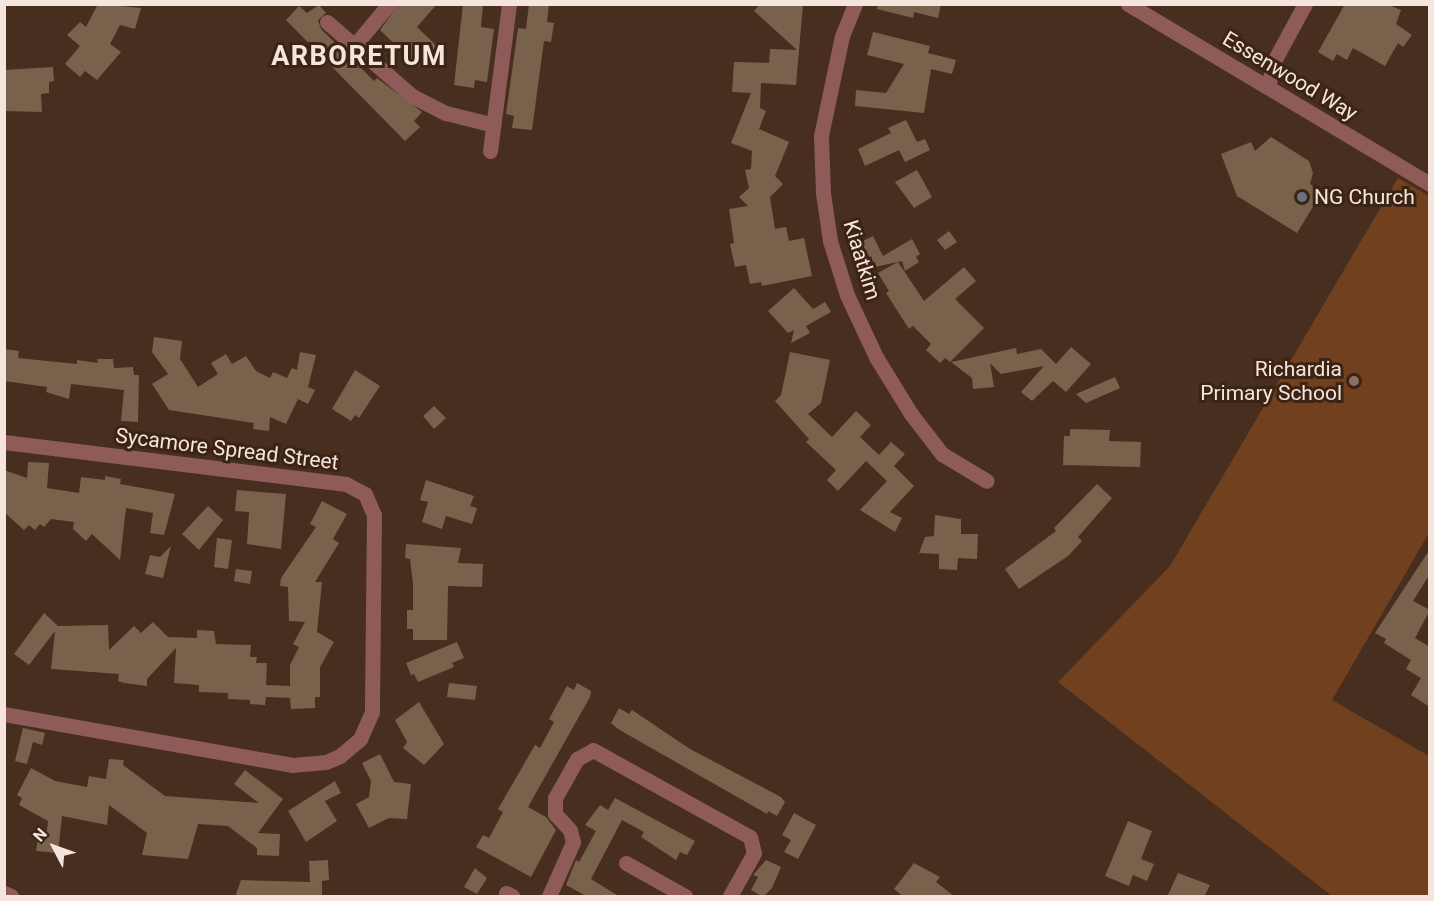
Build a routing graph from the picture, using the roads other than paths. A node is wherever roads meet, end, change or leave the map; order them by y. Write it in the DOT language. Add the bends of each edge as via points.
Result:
graph roads {
  1 [pos="389,4"];
  2 [pos="509,4"];
  3 [pos="855,4"];
  4 [pos="1128,4"];
  5 [pos="1305,4"];
  6 [pos="327,22"];
  7 [pos="354,46"];
  8 [pos="1268,87"];
  9 [pos="494,125"];
  10 [pos="490,151"];
  11 [pos="1430,184"];
  12 [pos="4,442"];
  13 [pos="987,481"];
  14 [pos="4,714"];
  15 [pos="626,863"];
  16 [pos="4,893"];
  17 [pos="685,896"];
  18 [pos="11,897"];
  19 [pos="549,897"];
  20 [pos="730,897"];
  1 -- 7 [label="street"];
  2 -- 9 [label="street"];
  3 -- 13 [label="street, Kiaatkim" via="839,46 821,136 830,241 848,295 876,357 911,414 942,454"];
  4 -- 8 [label="street, Essenwood Way"];
  5 -- 8 [label="street" via="1274,62"];
  6 -- 7 [label="street"];
  7 -- 9 [label="street" via="398,86 428,106"];
  8 -- 11 [label="street, Essenwood Way"];
  9 -- 10 [label="street"];
  12 -- 14 [label="street, Sycamore Spread Street" via="346,484 365,494 374,514 372,712 360,739 340,756 326,762 293,765"];
  15 -- 17 [label="street"];
  16 -- 18 [label="street"];
  19 -- 20 [label="street" via="573,842 570,830 555,814 555,798 577,759 593,750 750,837 754,853"];
}
